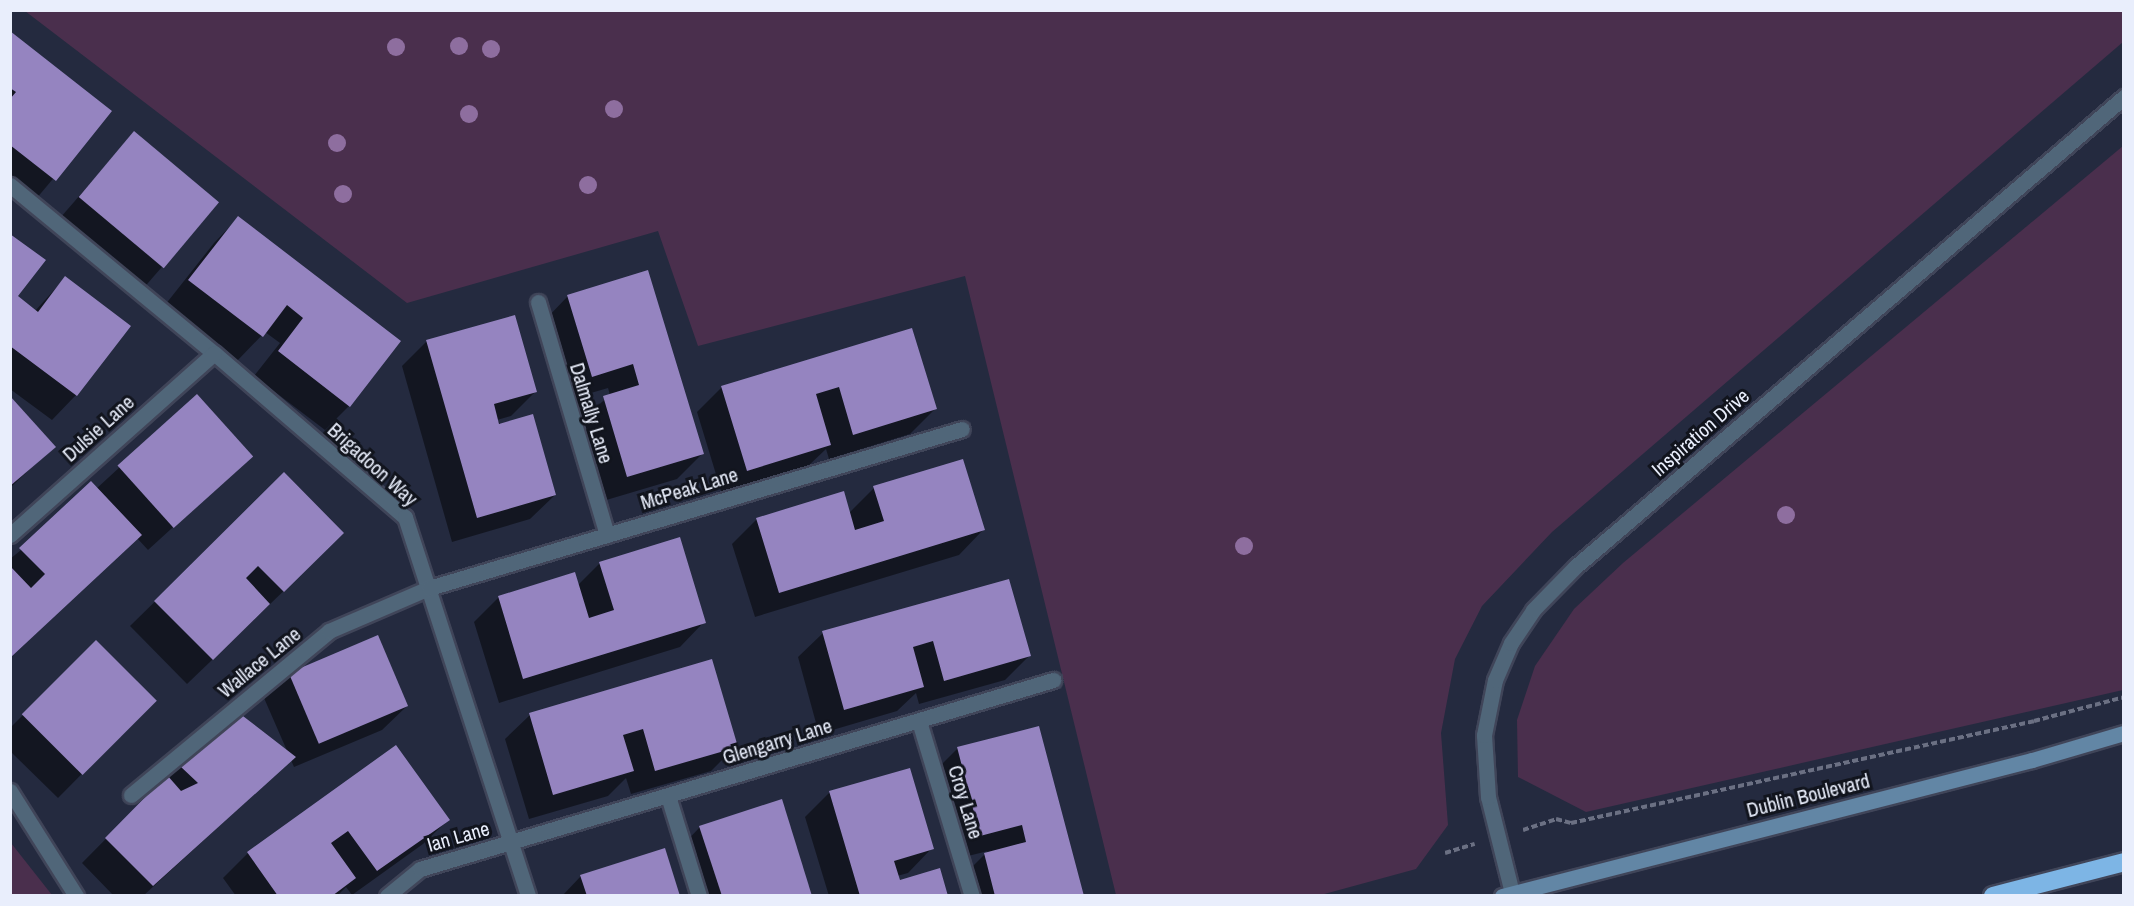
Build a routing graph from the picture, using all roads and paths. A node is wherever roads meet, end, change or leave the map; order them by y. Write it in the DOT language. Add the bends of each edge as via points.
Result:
graph roads {
  1 [pos="2124,97"];
  2 [pos="10,184"];
  3 [pos="538,302"];
  4 [pos="214,353"];
  5 [pos="962,429"];
  6 [pos="10,535"];
  7 [pos="607,535"];
  8 [pos="429,588"];
  9 [pos="1053,680"];
  10 [pos="2124,697"];
  11 [pos="919,721"];
  12 [pos="2124,733"];
  13 [pos="10,790"];
  14 [pos="131,795"];
  15 [pos="668,796"];
  16 [pos="1497,838"];
  17 [pos="513,842"];
  18 [pos="1445,853"];
  19 [pos="2124,862"];
  20 [pos="1507,894"];
  21 [pos="76,896"];
  22 [pos="387,896"];
  23 [pos="528,896"];
  24 [pos="699,896"];
  25 [pos="972,896"];
  26 [pos="1993,896"];
  1 -- 16 [label="street, Inspiration Drive" via="1575,567 1533,610 1503,662 1486,717 1485,775"];
  2 -- 4 [label="street, Brigadoon Way"];
  3 -- 7 [label="street, Dalmally Lane"];
  4 -- 6 [label="street, Dulsie Lane"];
  4 -- 8 [label="street, Brigadoon Way" via="405,517"];
  5 -- 7 [label="street, McPeak Lane"];
  7 -- 8 [label="street, McPeak Lane"];
  8 -- 14 [label="street, Wallace Lane" via="329,631"];
  8 -- 17 [label="street, Brigadoon Way"];
  9 -- 11 [label="street, Glengarry Lane"];
  10 -- 16 [label="path" via="2034,721 1571,823 1556,819"];
  11 -- 15 [label="street, Glengarry Lane"];
  11 -- 25 [label="street, Croy Lane"];
  12 -- 20 [label="street, Dublin Boulevard"];
  13 -- 21 [label="street"];
  15 -- 17 [label="street, Glengarry Lane"];
  15 -- 24 [label="street"];
  16 -- 18 [label="path"];
  16 -- 20 [label="street, Inspiration Drive"];
  17 -- 22 [label="street, Ian Lane" via="420,868"];
  17 -- 23 [label="street, Brigadoon Way"];
  19 -- 26 [label="highway"];
}
